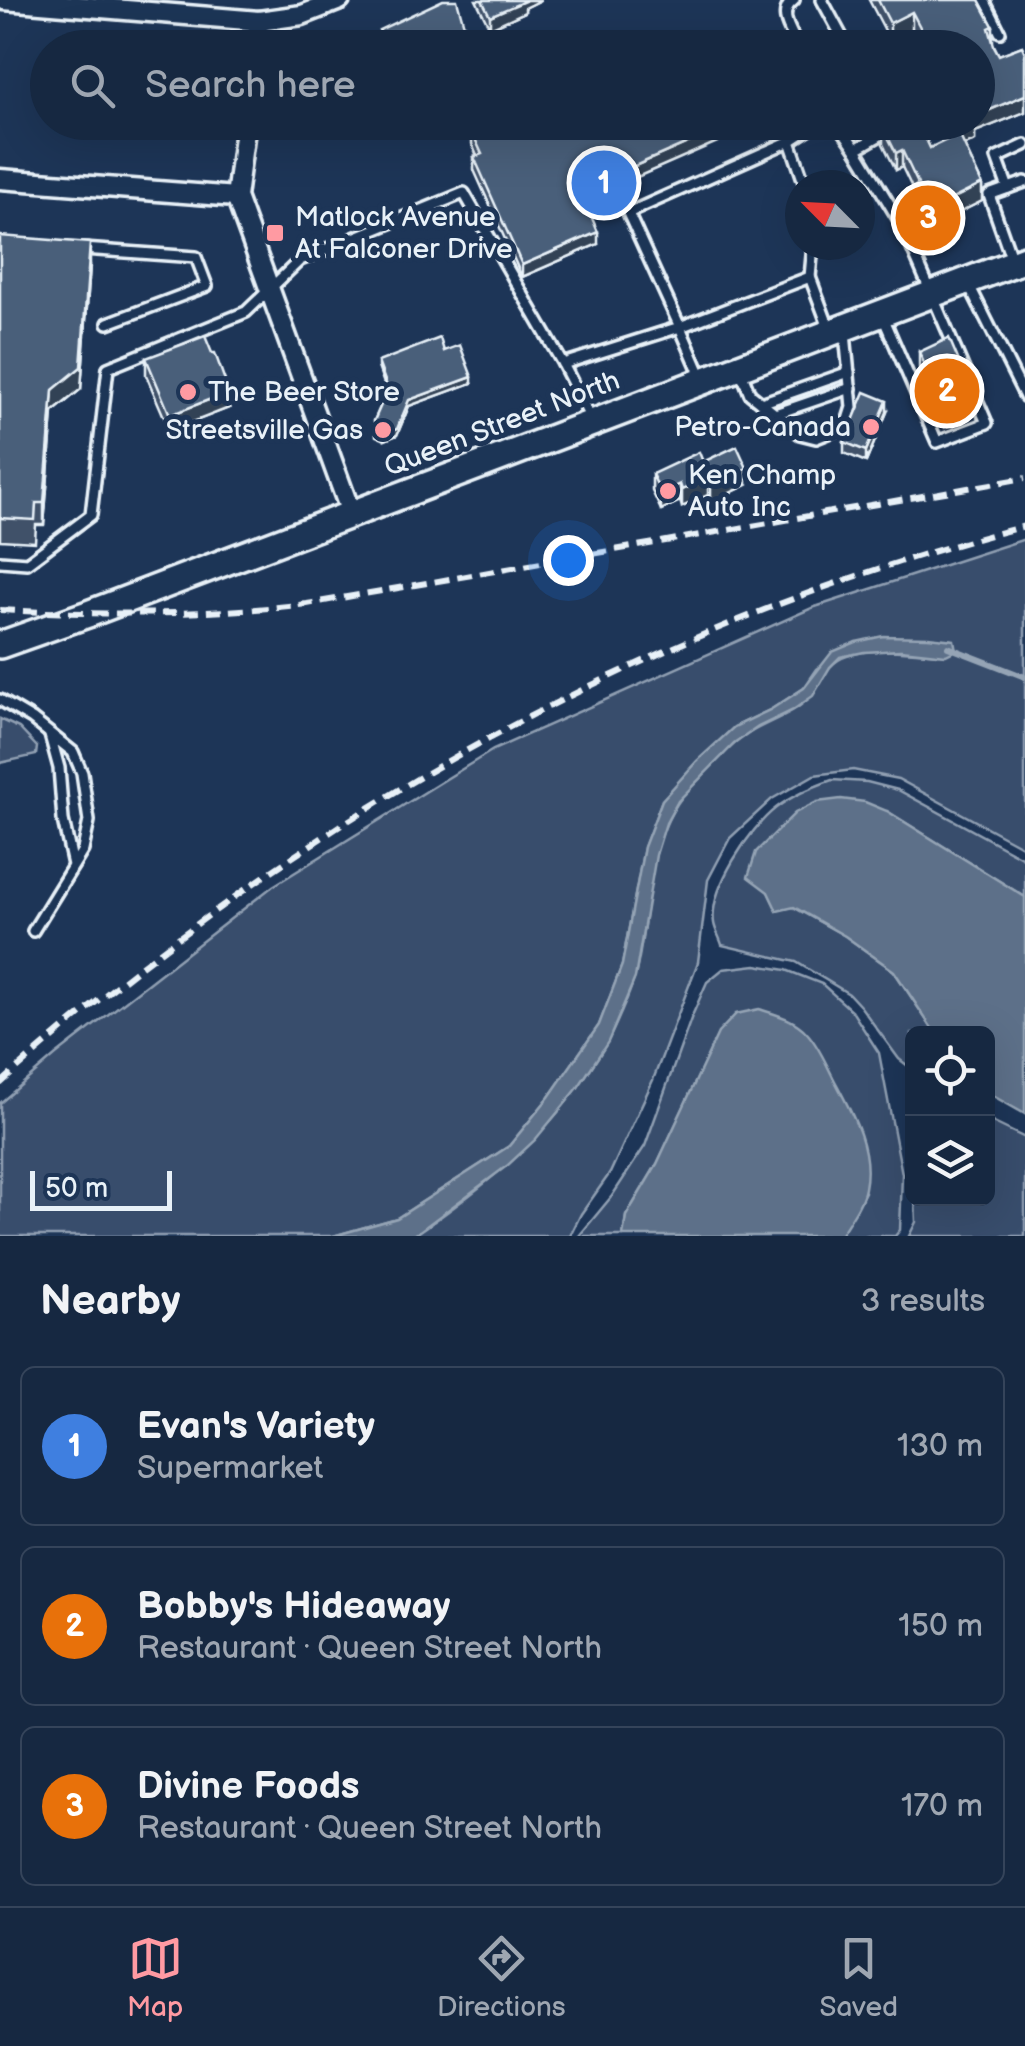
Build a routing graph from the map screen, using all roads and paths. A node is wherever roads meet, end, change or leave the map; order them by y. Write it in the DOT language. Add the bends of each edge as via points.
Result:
graph roads {
  1 [pos="4,0"];
  2 [pos="340,0"];
  3 [pos="794,0"];
  4 [pos="822,0"];
  5 [pos="984,0"];
  6 [pos="258,21"];
  7 [pos="257,30"];
  8 [pos="790,30"];
  9 [pos="838,30"];
  10 [pos="1000,32"];
  11 [pos="244,140"];
  12 [pos="850,140"];
  13 [pos="870,140"];
  14 [pos="790,141"];
  15 [pos="1025,145"];
  16 [pos="856,148"];
  17 [pos="800,170"];
  18 [pos="0,179"];
  19 [pos="1025,182"];
  20 [pos="1008,188"];
  21 [pos="236,198"];
  22 [pos="78,248"];
  23 [pos="812,260"];
  24 [pos="1019,261"];
  25 [pos="810,277"];
  26 [pos="966,281"];
  27 [pos="270,289"];
  28 [pos="931,294"];
  29 [pos="881,313"];
  30 [pos="108,324"];
  31 [pos="680,327"];
  32 [pos="838,329"];
  33 [pos="563,364"];
  34 [pos="739,367"];
  35 [pos="849,372"];
  36 [pos="703,380"];
  37 [pos="851,388"];
  38 [pos="1025,397"];
  39 [pos="761,403"];
  40 [pos="775,414"];
  41 [pos="592,422"];
  42 [pos="351,513"];
  43 [pos="0,561"];
  44 [pos="0,645"];
  45 [pos="0,700"];
  46 [pos="49,733"];
  47 [pos="74,865"];
  48 [pos="33,931"];
  1 -- 6 [label="street"];
  2 -- 6 [label="street" via="302,15"];
  3 -- 8 [label="lane" via="784,10"];
  4 -- 9 [label="lane"];
  5 -- 10 [label="lane"];
  6 -- 7 [label="street"];
  11 -- 21 [label="street"];
  12 -- 16 [label="lane"];
  13 -- 16 [label="lane"];
  14 -- 17 [label="lane"];
  14 -- 31 [label="lane" via="628,212"];
  15 -- 20 [label="lane" via="997,158"];
  16 -- 28 [label="lane" via="902,224"];
  18 -- 21 [label="street"];
  19 -- 20 [label="lane"];
  20 -- 24 [label="lane" via="989,195"];
  21 -- 27 [label="street"];
  22 -- 30 [label="lane" via="196,256 207,286"];
  23 -- 25 [label="lane"];
  24 -- 26 [label="main road, Queen Street North"];
  25 -- 31 [label="lane"];
  25 -- 32 [label="lane"];
  26 -- 28 [label="main road, Queen Street North"];
  26 -- 38 [label="lane"];
  27 -- 33 [label="lane" via="300,260 464,193"];
  27 -- 42 [label="street"];
  27 -- 43 [label="lane" via="246,312 108,368 90,515 26,563"];
  28 -- 29 [label="main road, Queen Street North"];
  28 -- 29 [label="lane" via="988,424 937,442"];
  29 -- 32 [label="main road, Queen Street North"];
  31 -- 33 [label="lane"];
  31 -- 36 [label="lane"];
  32 -- 34 [label="main road, Queen Street North"];
  32 -- 35 [label="lane"];
  33 -- 41 [label="lane"];
  34 -- 36 [label="main road, Queen Street North"];
  34 -- 39 [label="lane"];
  35 -- 37 [label="lane"];
  35 -- 39 [label="lane"];
  36 -- 41 [label="main road, Queen Street North"];
  37 -- 40 [label="lane"];
  37 -- 40 [label="lane" via="846,426 816,438"];
  39 -- 40 [label="lane"];
  41 -- 42 [label="main road, Queen Street North"];
  42 -- 44 [label="main road, Queen Street North"];
  45 -- 46 [label="lane"];
  46 -- 47 [label="lane"];
  46 -- 47 [label="lane" via="73,752 82,773 89,822"];
  47 -- 48 [label="lane"];
}
